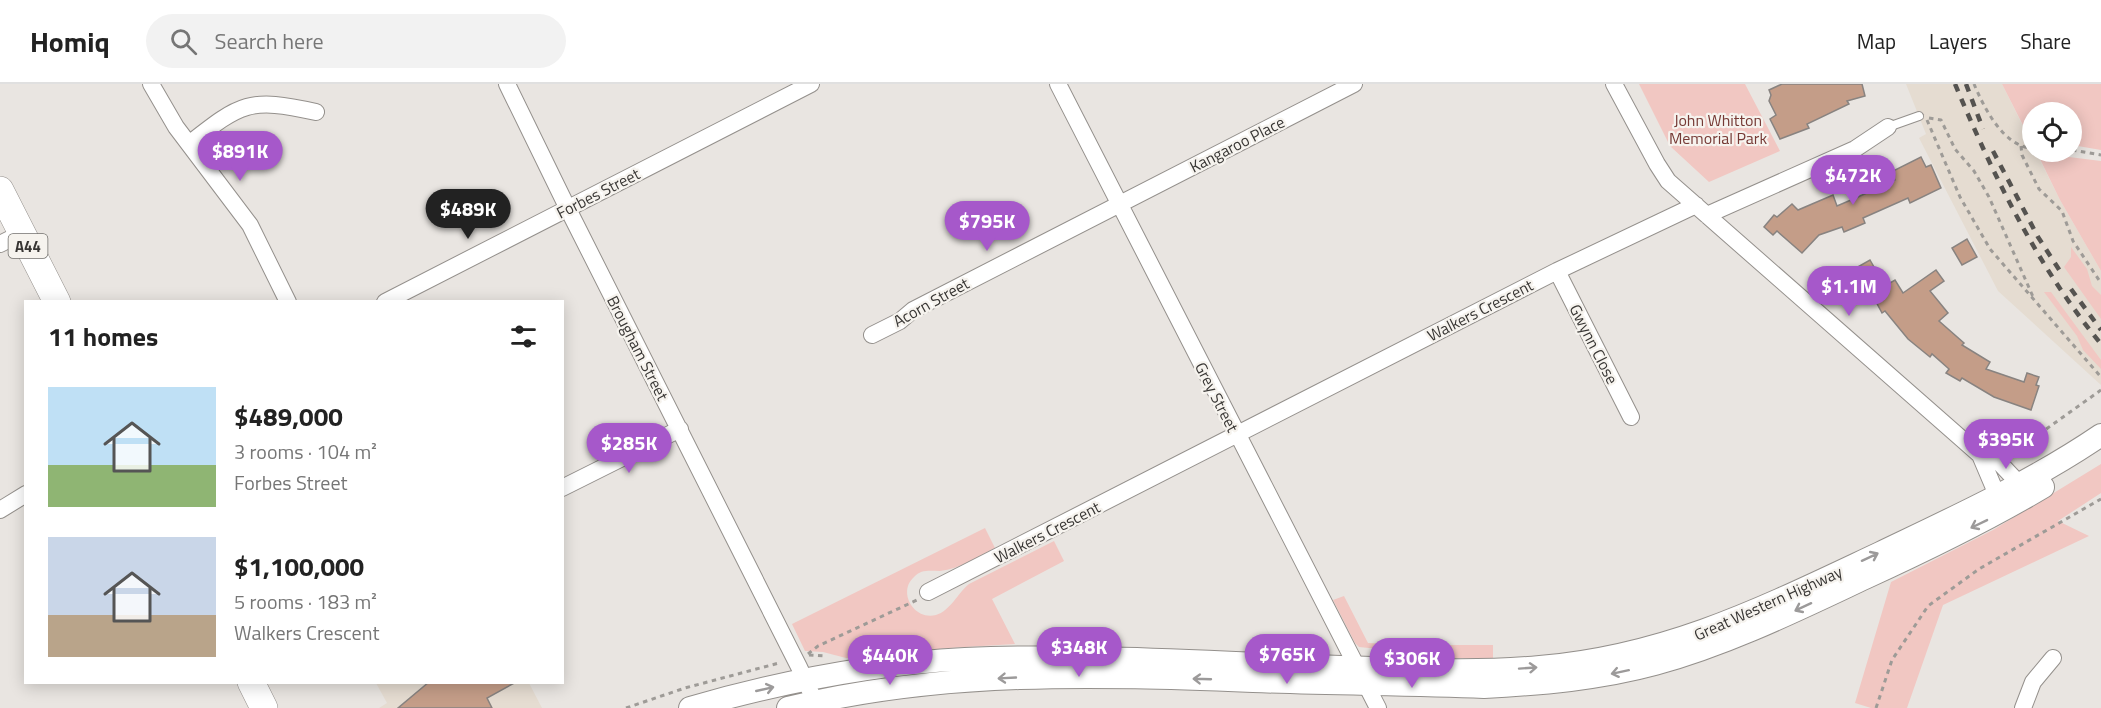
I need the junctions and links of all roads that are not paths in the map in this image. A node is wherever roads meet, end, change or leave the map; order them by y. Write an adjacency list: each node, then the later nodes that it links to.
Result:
1 (151, 84): 10 (street)
2 (507, 84): 13 (street, Brougham Street)
3 (811, 84): 13 (street, Forbes Street)
4 (1058, 84): 12 (street, Grey Street)
5 (1354, 84): 12 (street, Kangaroo Place)
6 (1614, 84): 14 (street)
7 (316, 112): 10 (street)
8 (1922, 117): 9 (lane)
9 (1888, 127): 14 (street, Walkers Crescent)
10 (189, 144): 18 (street)
11 (0, 190): 15 (highway, A44)
12 (1119, 204): 20 (street, Acorn Street); 23 (street, Grey Street)
13 (568, 209): 19 (street, Forbes Street); 22 (street, Brougham Street)
14 (1701, 210): 16 (street, Walkers Crescent); 26 (street)
15 (11, 238): 17 (highway, A44)
16 (1557, 271): 21 (street, Gwynn Close); 23 (street, Walkers Crescent)
17 (56, 300)
18 (287, 300)
19 (389, 300)
20 (872, 335)
21 (1631, 417)
22 (680, 429): 27 (street); 35 (street, Brougham Street)
23 (1237, 435): 32 (street, Walkers Crescent); 34 (street, Grey Street)
24 (2101, 435): 28 (main road, Great Western Highway)
25 (2101, 441): 28 (main road, Great Western Highway)
26 (1980, 455): 28 (street); 30 (street)
27 (564, 488)
28 (2025, 489): 30 (main road, Great Western Highway); 34 (main road, Great Western Highway, one-way to 34)
29 (24, 495): 31 (street)
30 (1997, 495): 34 (main road, Great Western Highway, one-way to 30)
31 (0, 510)
32 (928, 592)
33 (2053, 658): 40 (street)
34 (1360, 676): 35 (main road, Great Western Highway); 36 (main road, Great Western Highway, one-way to 36); 39 (street, Grey Street)
35 (805, 679): 36 (street, Brougham Street); 37 (main road, Great Western Highway, one-way to 35)
36 (816, 705): 38 (main road, Great Western Highway)
37 (690, 708)
38 (788, 708)
39 (1378, 708)
40 (2023, 708)

